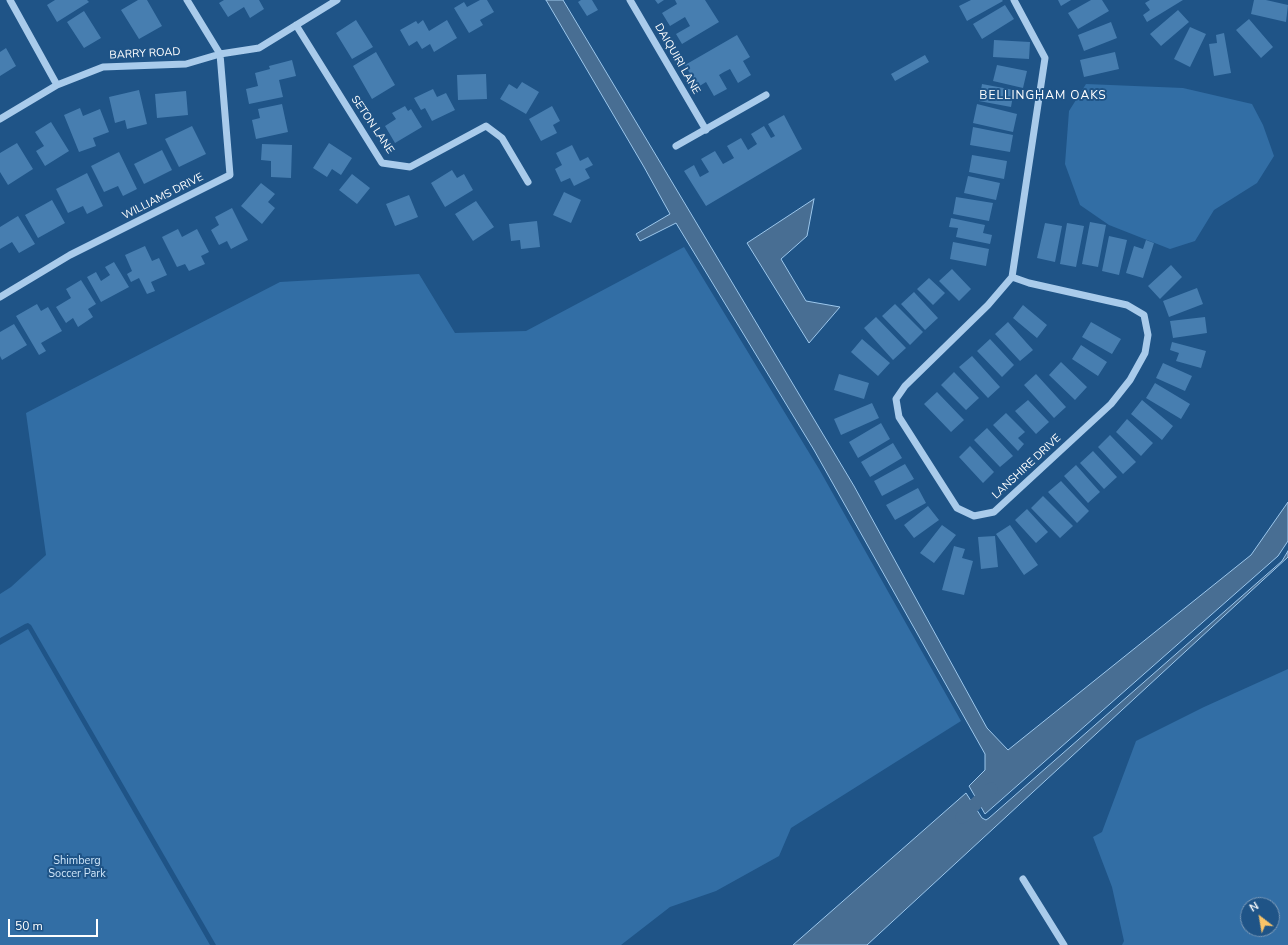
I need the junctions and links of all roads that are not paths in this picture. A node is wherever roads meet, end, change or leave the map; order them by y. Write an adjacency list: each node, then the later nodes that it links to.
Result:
1 (10, 0): 8 (street)
2 (187, 0): 7 (street)
3 (337, 0): 6 (street, BARRY ROAD)
4 (630, 0): 11 (street, DAIQUIRI LANE)
5 (1014, 0): 14 (street)
6 (296, 25): 7 (street, BARRY ROAD); 13 (street, SETON LANE)
7 (220, 54): 8 (street, BARRY ROAD); 15 (street, WILLIAMS DRIVE)
8 (57, 85): 10 (street, BARRY ROAD)
9 (766, 95): 11 (street)
10 (0, 119)
11 (706, 130): 12 (street)
12 (676, 146)
13 (528, 182)
14 (1012, 277): 14 (street, LANSHIRE DRIVE)
15 (0, 297)
16 (1023, 879): 17 (street)
17 (1064, 945)

